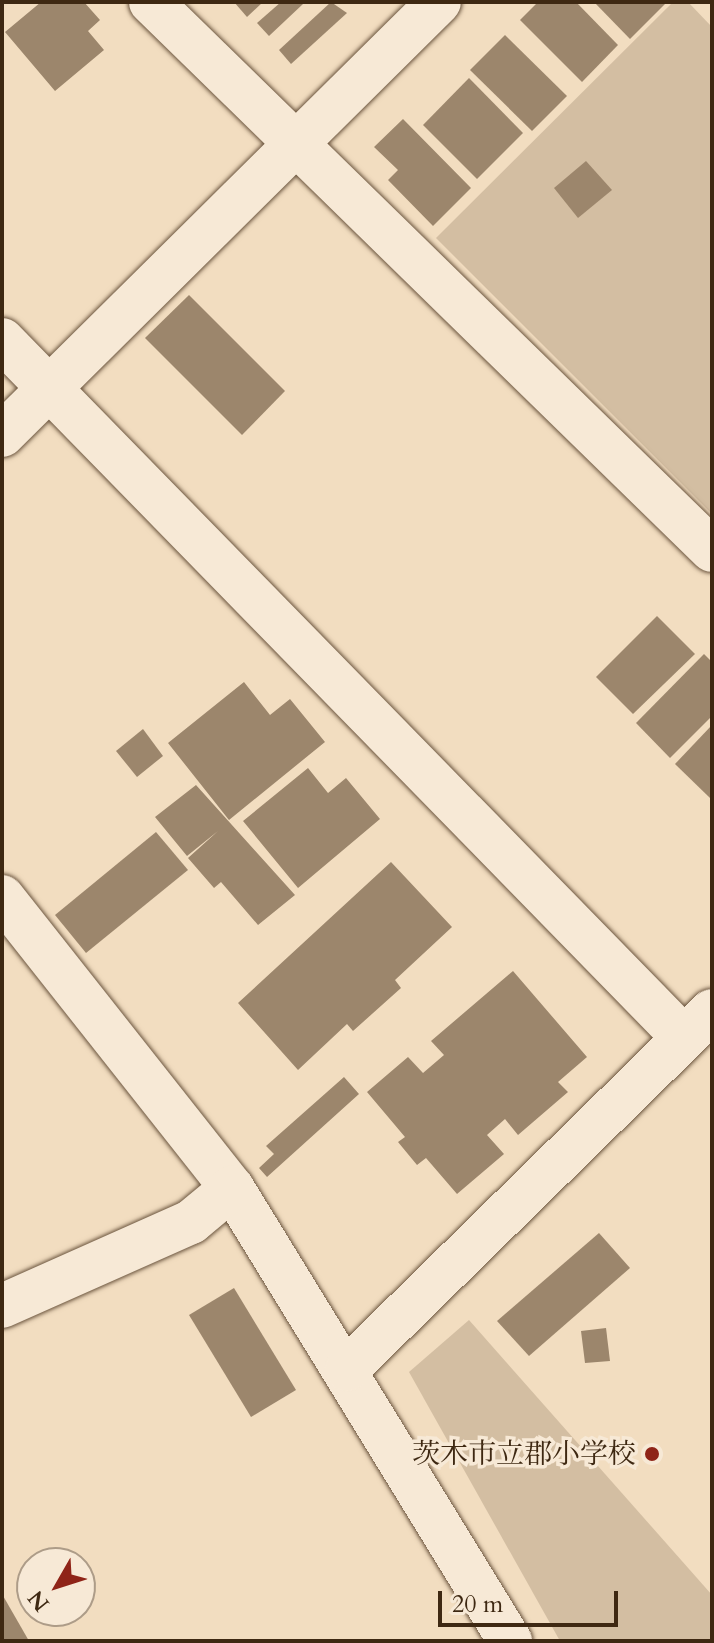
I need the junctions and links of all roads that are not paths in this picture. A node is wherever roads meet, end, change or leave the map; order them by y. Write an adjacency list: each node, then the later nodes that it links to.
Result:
1 (151, 2): 3 (street)
2 (439, 2): 3 (street)
3 (293, 145): 5 (street); 7 (street)
4 (2, 340): 5 (street)
5 (50, 389): 6 (street); 9 (street)
6 (2, 435)
7 (712, 550)
8 (2, 897): 10 (street)
9 (698, 1025): 12 (street)
10 (232, 1188): 11 (street); 12 (street)
11 (2, 1306)
12 (347, 1369): 13 (street)
13 (510, 1641)

